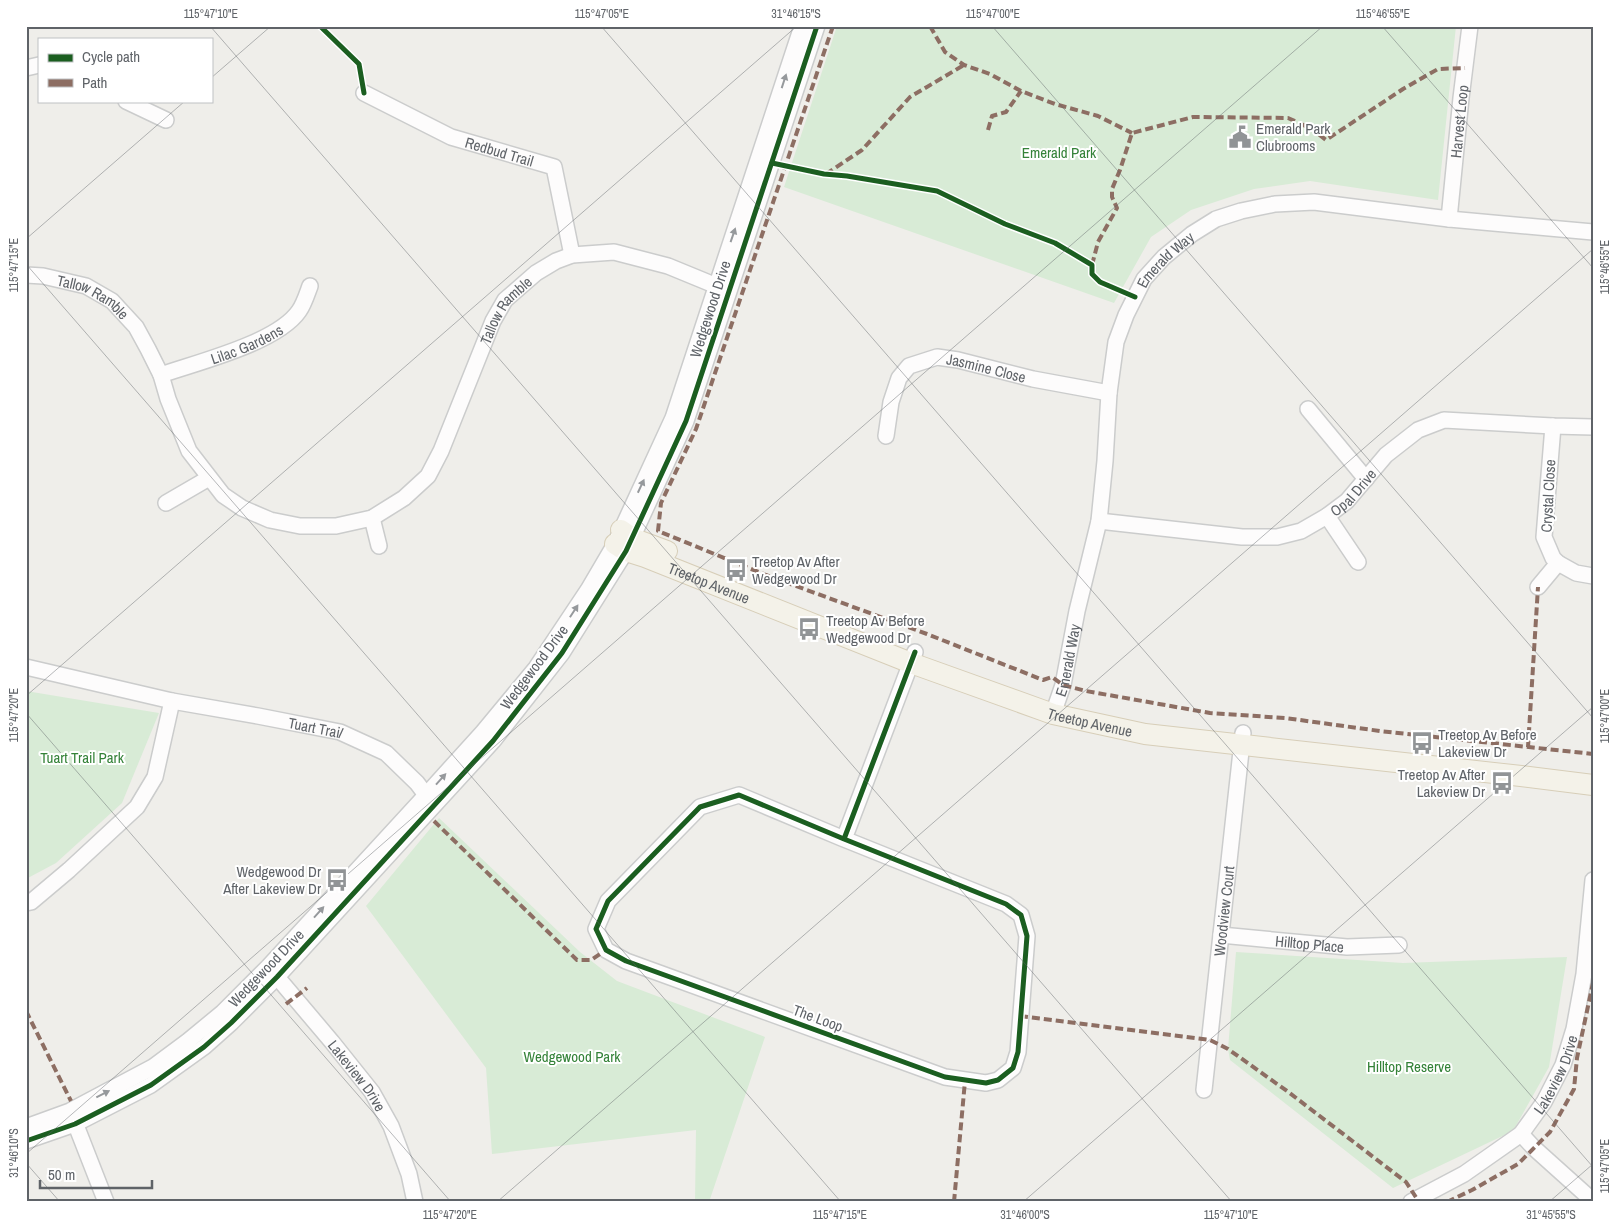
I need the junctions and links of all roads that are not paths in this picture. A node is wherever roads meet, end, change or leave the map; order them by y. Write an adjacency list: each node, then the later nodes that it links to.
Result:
1 (802, 26): 12 (street, Wedgewood Drive, one-way to 1)
2 (817, 26): 12 (street, Wedgewood Drive)
3 (1470, 26): 7 (street, Harvest Loop)
4 (364, 93): 9 (street, Redbud Trail)
5 (128, 102): 6 (street)
6 (166, 120)
7 (1449, 219): 8 (street, Emerald Way); 14 (street, Emerald Way)
8 (1593, 232)
9 (572, 255): 12 (street, Tallow Ramble); 23 (street, Tallow Ramble)
10 (26, 275): 13 (street, Tallow Ramble)
11 (310, 286): 13 (street, Lilac Gardens)
12 (723, 288): 25 (street, Wedgewood Drive)
13 (161, 375): 19 (street, Tallow Ramble)
14 (1109, 393): 18 (street, Jasmine Close); 24 (street, Emerald Way)
15 (1308, 409): 20 (street)
16 (1552, 426): 17 (street, Opal Drive); 20 (street, Opal Drive); 28 (street, Crystal Close)
17 (1593, 427)
18 (886, 436)
19 (209, 478): 21 (street); 23 (street, Tallow Ramble)
20 (1366, 479): 22 (street, Opal Drive)
21 (166, 503)
22 (1327, 516): 24 (street, Opal Drive); 27 (street)
23 (372, 518): 26 (street)
24 (1099, 521): 34 (street, Emerald Way)
25 (623, 541): 31 (main road, Treetop Avenue); 38 (street, Wedgewood Drive)
26 (379, 546)
27 (1358, 562)
28 (1558, 563): 29 (street); 30 (street)
29 (1593, 576)
30 (1538, 588)
31 (913, 658): 34 (main road, Treetop Avenue); 39 (street)
32 (26, 668): 33 (street, Tuart Trail)
33 (172, 701): 38 (street, Tuart Trail); 41 (street)
34 (1055, 709): 35 (main road, Treetop Avenue)
35 (1242, 739): 36 (main road, Treetop Avenue); 37 (main road, Treetop Avenue); 42 (street, Woodview Court)
36 (1593, 772)
37 (1593, 785)
38 (430, 800): 44 (street, Wedgewood Drive)
39 (844, 839): 39 (street, The Loop)
40 (1593, 880): 45 (street, Lakeview Drive)
41 (26, 904)
42 (1221, 935): 43 (street, Hilltop Place); 46 (street, Woodview Court)
43 (1399, 944)
44 (273, 972): 47 (street, Wedgewood Drive); 53 (street, Lakeview Drive)
45 (1588, 974): 49 (street, Lakeview Drive)
46 (1204, 1090)
47 (73, 1117): 48 (street, Wedgewood Drive); 50 (street, Wedgewood Drive); 52 (street)
48 (26, 1127)
49 (1521, 1134): 51 (street); 54 (street, Lakeview Drive)
50 (26, 1141)
51 (1593, 1201)
52 (106, 1202)
53 (415, 1202)
54 (1411, 1202)

